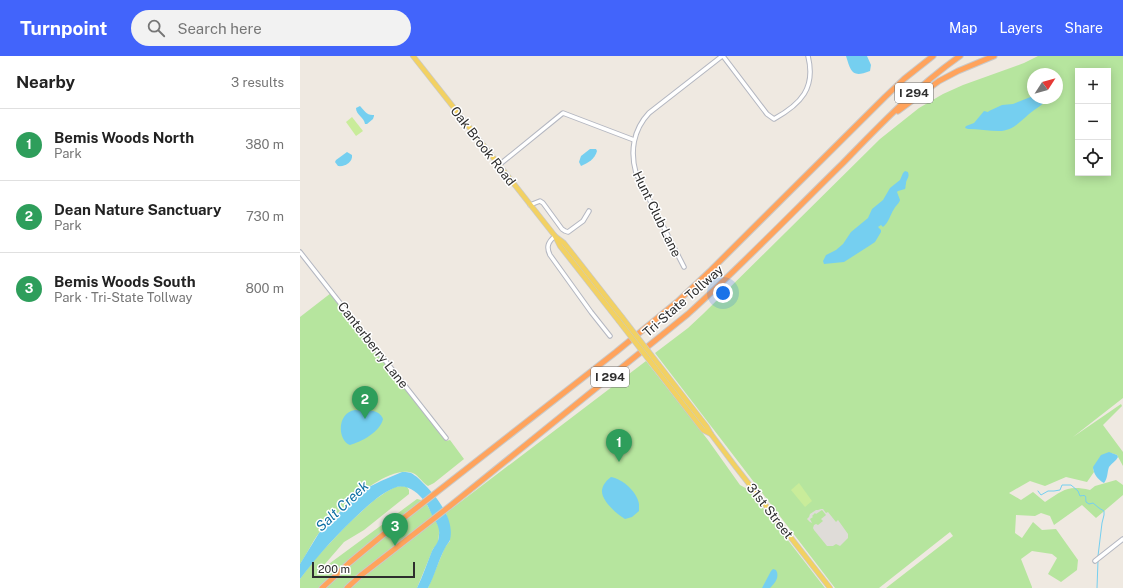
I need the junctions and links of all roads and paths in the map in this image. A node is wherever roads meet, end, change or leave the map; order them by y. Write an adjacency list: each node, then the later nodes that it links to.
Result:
1 (412, 56): 9 (main road, Oak Brook Road)
2 (722, 56): 3 (street); 8 (street, Hunt Club Lane)
3 (808, 56)
4 (933, 56): 20 (highway, Tri-State Tollway / I 294)
5 (960, 56): 7 (highway, Tri-State Tollway / I 294)
6 (994, 56): 7 (highway)
7 (871, 134): 21 (highway, Tri-State Tollway / I 294)
8 (634, 140): 9 (street); 14 (street, Hunt Club Lane)
9 (499, 165): 10 (main road, Oak Brook Road)
10 (530, 205): 11 (street); 12 (main road, Oak Brook Road)
11 (589, 211)
12 (555, 236): 15 (main road, Oak Brook Road); 16 (street)
13 (300, 252): 17 (street, Canterberry Lane)
14 (684, 267)
15 (620, 319): 22 (main road, 31st Street, bridge)
16 (610, 336)
17 (446, 438)
18 (1123, 539): 19 (street)
19 (1095, 561)
20 (322, 588)
21 (347, 588)
22 (830, 588)

